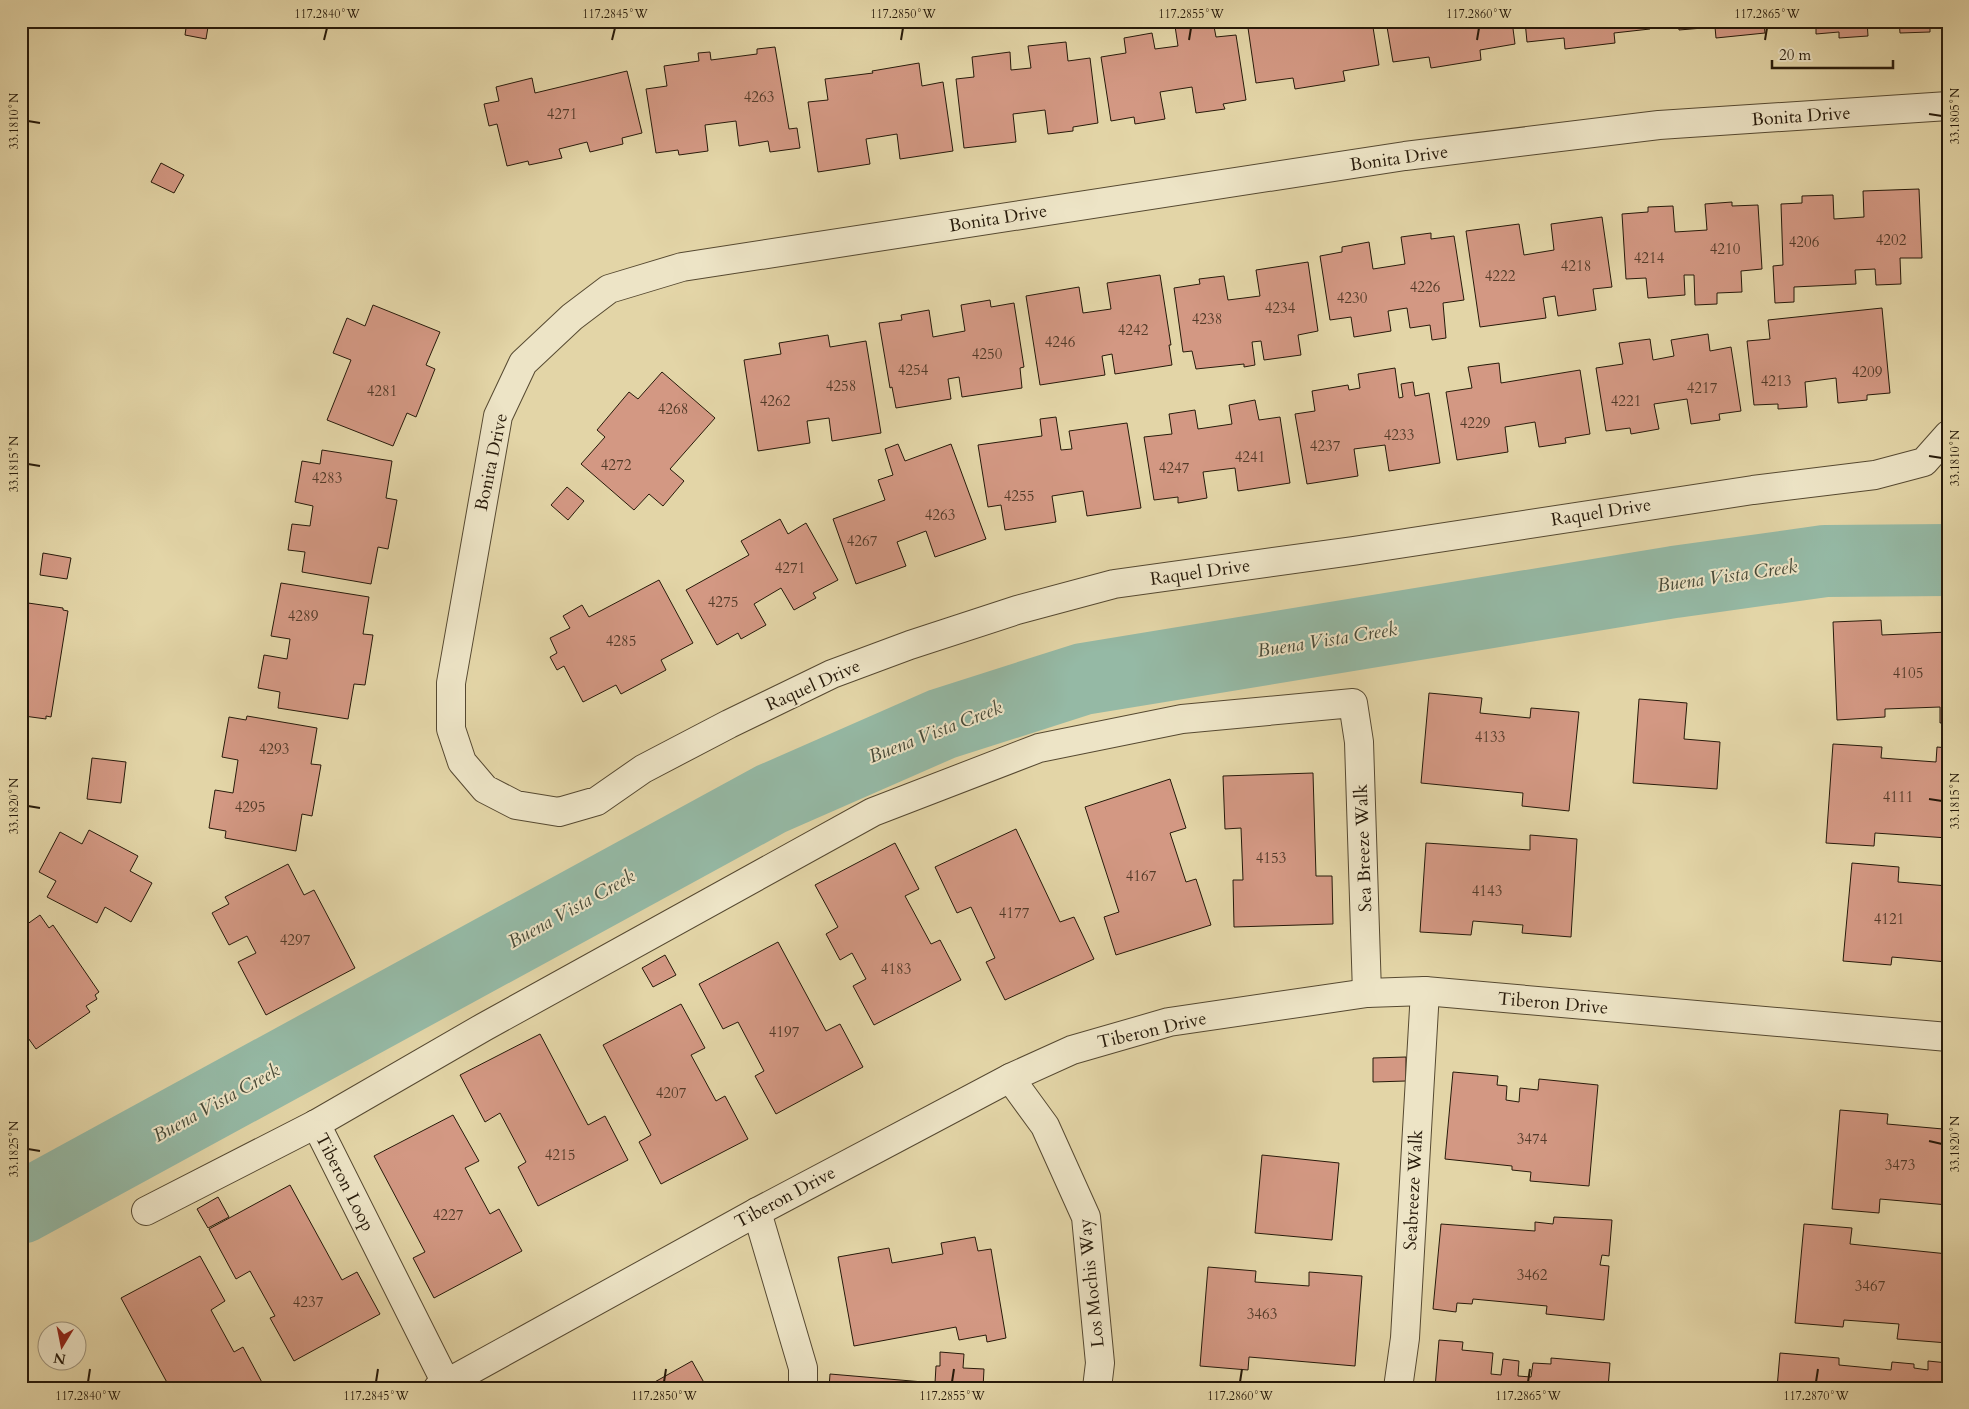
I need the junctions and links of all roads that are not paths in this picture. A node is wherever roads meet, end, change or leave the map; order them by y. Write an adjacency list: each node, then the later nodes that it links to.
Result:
1 (1948, 106): 3 (street, Bonita Drive)
2 (1948, 435): 3 (street, Raquel Drive)
3 (485, 790)
4 (1425, 992): 5 (street, Tiberon Drive); 6 (street, Tiberon Drive); 14 (street, Seabreeze Walk)
5 (1367, 993): 7 (street, Tiberon Drive); 8 (street, Sea Breeze Walk)
6 (1948, 1038)
7 (1010, 1078): 10 (street, Tiberon Drive); 13 (street, Los Mochis Way)
8 (316, 1124): 9 (street, Tiberon Loop); 11 (street, Tiberon Loop)
9 (146, 1211)
10 (757, 1212): 11 (street, Tiberon Drive); 12 (street)
11 (442, 1386)
12 (803, 1388)
13 (1097, 1388)
14 (1398, 1388)

